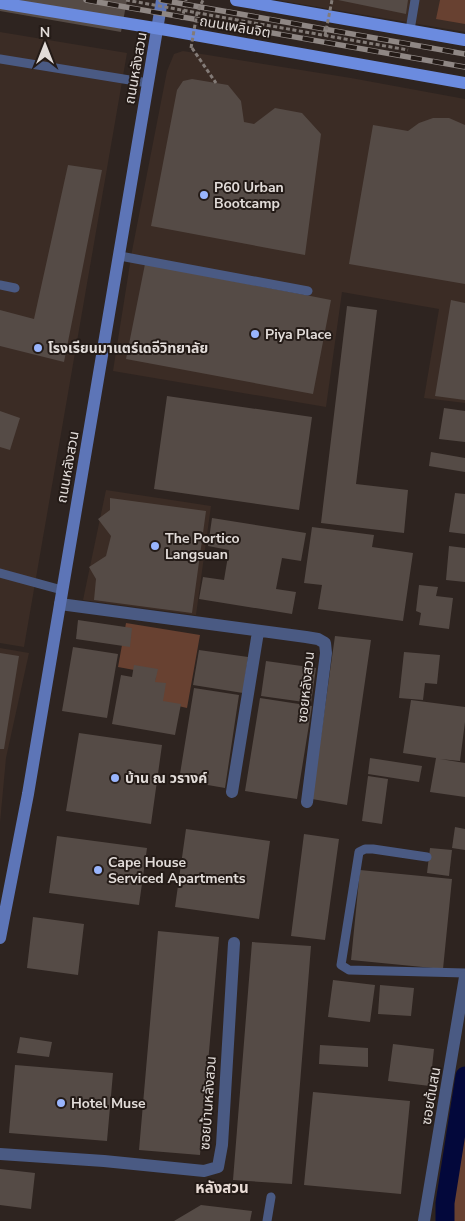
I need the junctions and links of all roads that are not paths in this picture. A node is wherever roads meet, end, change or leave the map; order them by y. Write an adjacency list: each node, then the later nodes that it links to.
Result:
1 (162, 0): 5 (street, ถนนหลังสวน)
2 (236, 0): 6 (main road, ถนนเพลินจิต)
3 (415, 0): 6 (lane)
4 (0, 3): 5 (main road, ถนนเพลินจิต)
5 (158, 29): 9 (street, ถนนหลังสวน); 10 (main road, ถนนเพลินจิต)
6 (410, 30): 7 (main road, ถนนเพลินจิต)
7 (465, 40)
8 (0, 59): 9 (lane)
9 (148, 83): 11 (street, ถนนหลังสวน)
10 (465, 84)
11 (120, 256): 14 (lane); 16 (street, ถนนหลังสวน)
12 (0, 285): 13 (lane)
13 (15, 288)
14 (308, 291)
15 (0, 573): 16 (lane)
16 (62, 590): 17 (street, ถนนหลังสวน)
17 (60, 604): 18 (street, ซอยหลังสวน); 22 (street, ถนนหลังสวน)
18 (258, 632): 19 (street); 20 (street, ซอยหลังสวน)
19 (232, 792)
20 (307, 802)
21 (427, 857): 24 (lane)
22 (0, 938)
23 (234, 943): 25 (street, ซอยบ้านหลังสวน)
24 (465, 975): 28 (street, ซอยต้นสน)
25 (0, 1154)
26 (271, 1197): 27 (lane)
27 (267, 1221)
28 (424, 1221)

